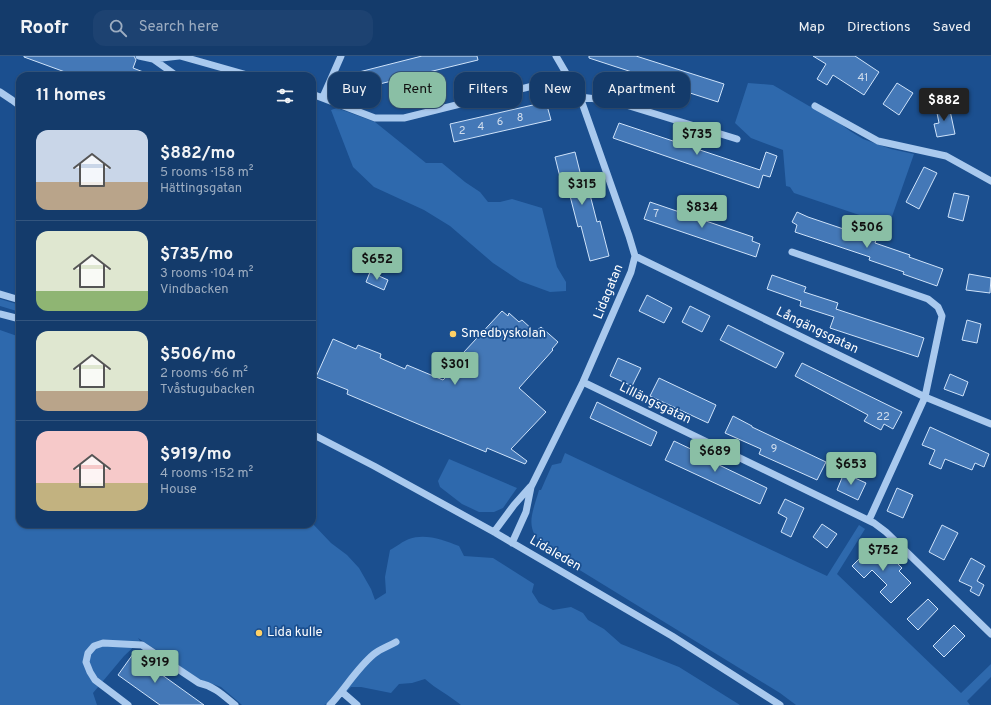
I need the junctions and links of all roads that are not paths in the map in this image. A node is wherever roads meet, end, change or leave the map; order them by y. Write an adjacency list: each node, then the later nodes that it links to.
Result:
1 (140, 56): 5 (street)
2 (180, 56): 5 (street); 7 (street)
3 (341, 56): 12 (street)
4 (556, 56): 8 (street, Lidagatan)
5 (153, 59): 6 (street)
6 (171, 72)
7 (238, 72)
8 (566, 72)
9 (530, 87): 12 (street)
10 (0, 92): 14 (street)
11 (316, 95): 12 (street)
12 (323, 97)
13 (585, 97): 17 (street)
14 (16, 103)
15 (814, 106): 18 (street)
16 (584, 108): 20 (street, Lidagatan)
17 (737, 139)
18 (991, 181)
19 (792, 252): 26 (street)
20 (635, 256): 25 (street, Lidagatan); 26 (street, Långängsgatan)
21 (0, 294): 22 (street)
22 (16, 299)
23 (0, 314): 24 (street)
24 (16, 318)
25 (582, 382): 29 (street, Lidagatan); 30 (street, Lillängsgatan)
26 (925, 397): 27 (street, Långängsgatan); 30 (street)
27 (991, 424)
28 (316, 436): 31 (street, Lidaleden)
29 (531, 487): 31 (street, Lidagatan); 32 (street, Lidagatan)
30 (869, 520): 33 (street, Lillängsgatan)
31 (494, 532): 32 (street, Lidaleden)
32 (512, 542): 40 (street, Lidaleden)
33 (991, 634)
34 (396, 642): 35 (street)
35 (342, 692): 38 (street); 39 (street)
36 (128, 705): 37 (street)
37 (235, 705)
38 (330, 705)
39 (357, 705)
40 (780, 705)

